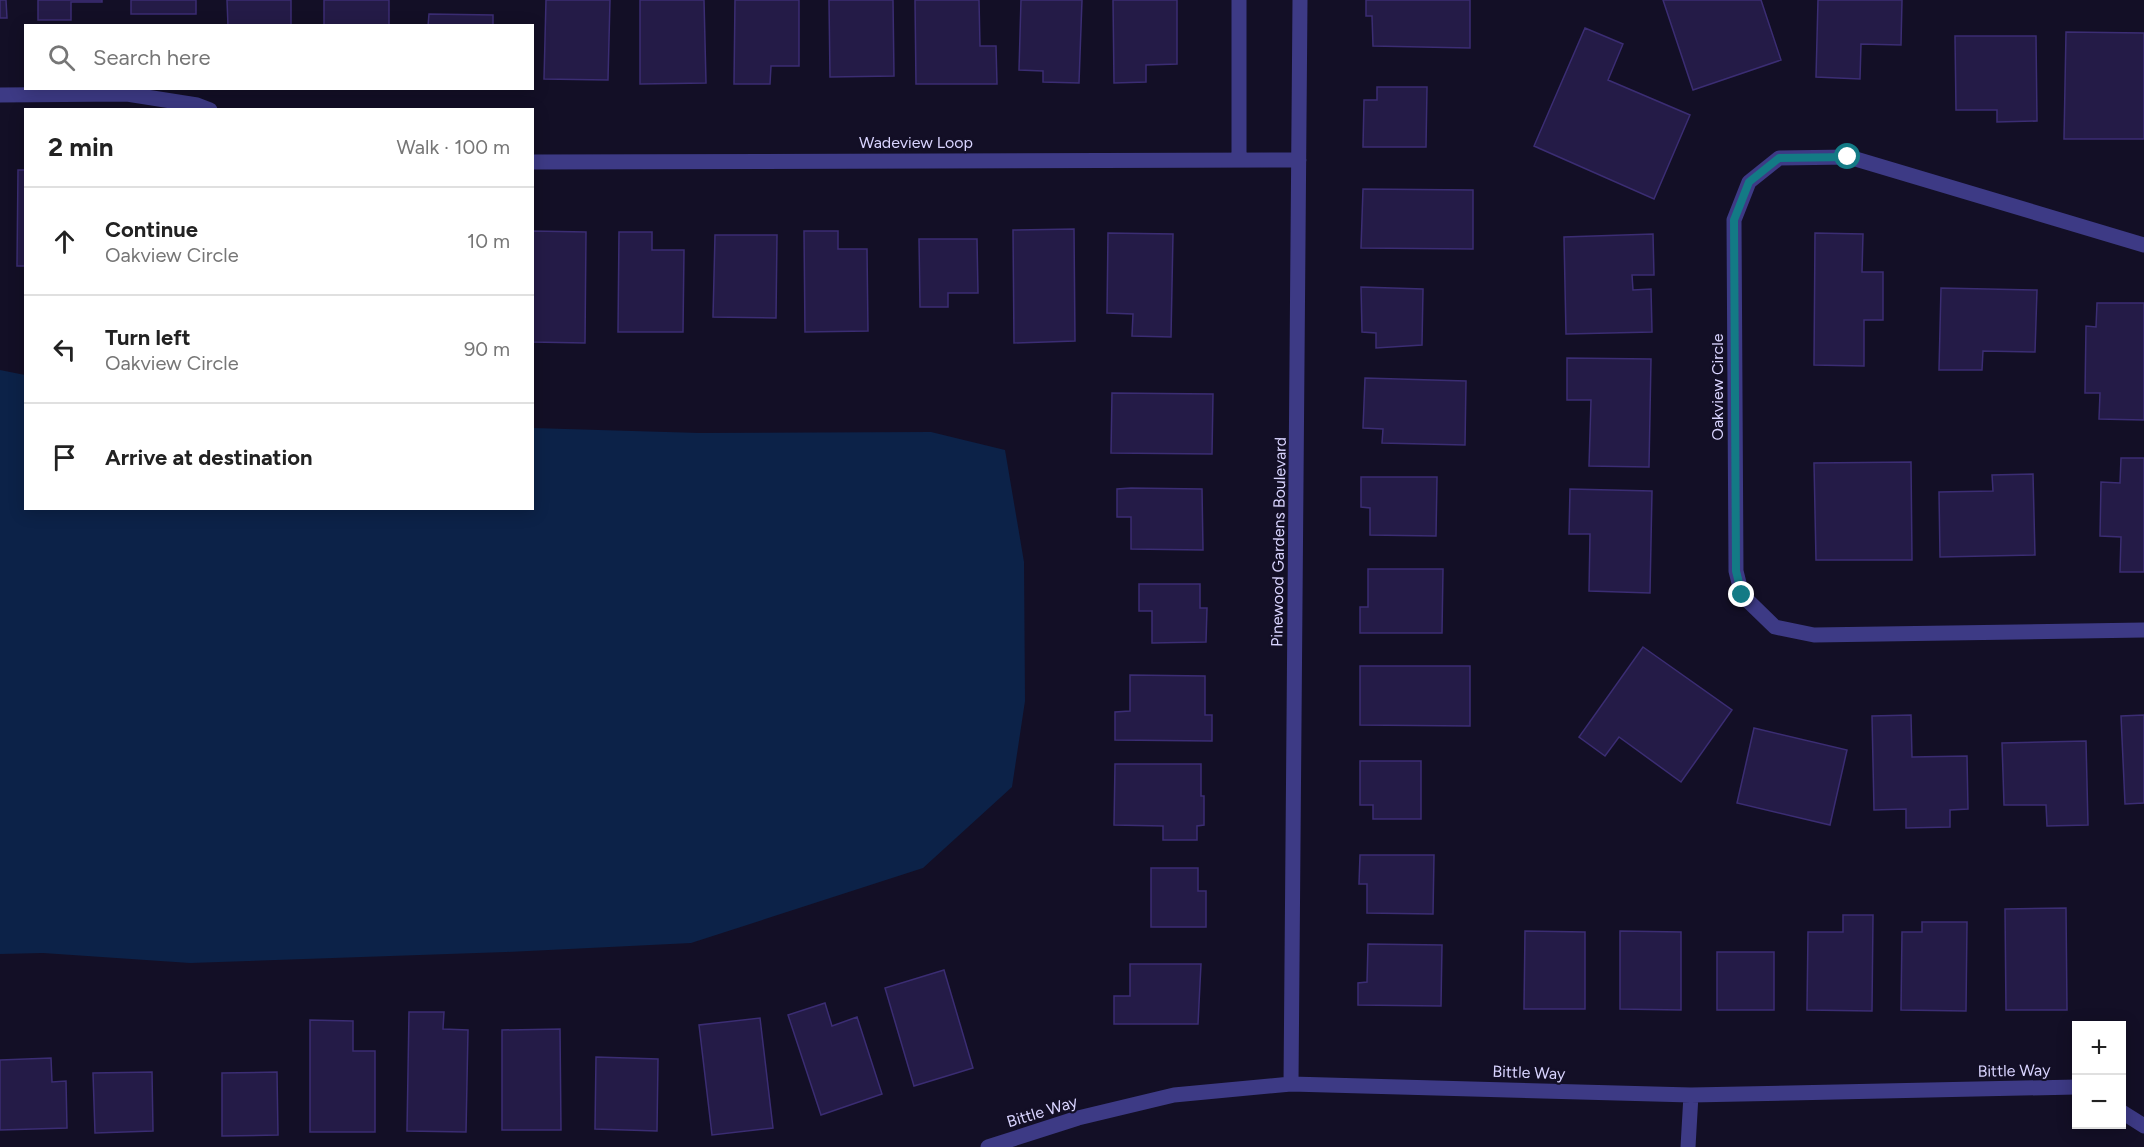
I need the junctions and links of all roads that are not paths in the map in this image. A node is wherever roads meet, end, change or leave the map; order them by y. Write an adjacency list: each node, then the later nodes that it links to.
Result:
1 (1239, 0): 5 (street)
2 (1300, 0): 6 (street, Pinewood Gardens Boulevard)
3 (0, 95): 4 (street)
4 (205, 108)
5 (1239, 160): 6 (street, Wadeview Loop); 7 (street, Wadeview Loop)
6 (1299, 160): 10 (street, Pinewood Gardens Boulevard)
7 (534, 162)
8 (2144, 245): 9 (street, Oakview Circle)
9 (2144, 630)
10 (1291, 1084): 12 (street, Bittle Way); 15 (street, Bittle Way)
11 (2072, 1087): 12 (street, Bittle Way)
12 (1691, 1095): 16 (street)
13 (2126, 1115): 14 (street)
14 (2144, 1125)
15 (988, 1147)
16 (1688, 1147)

